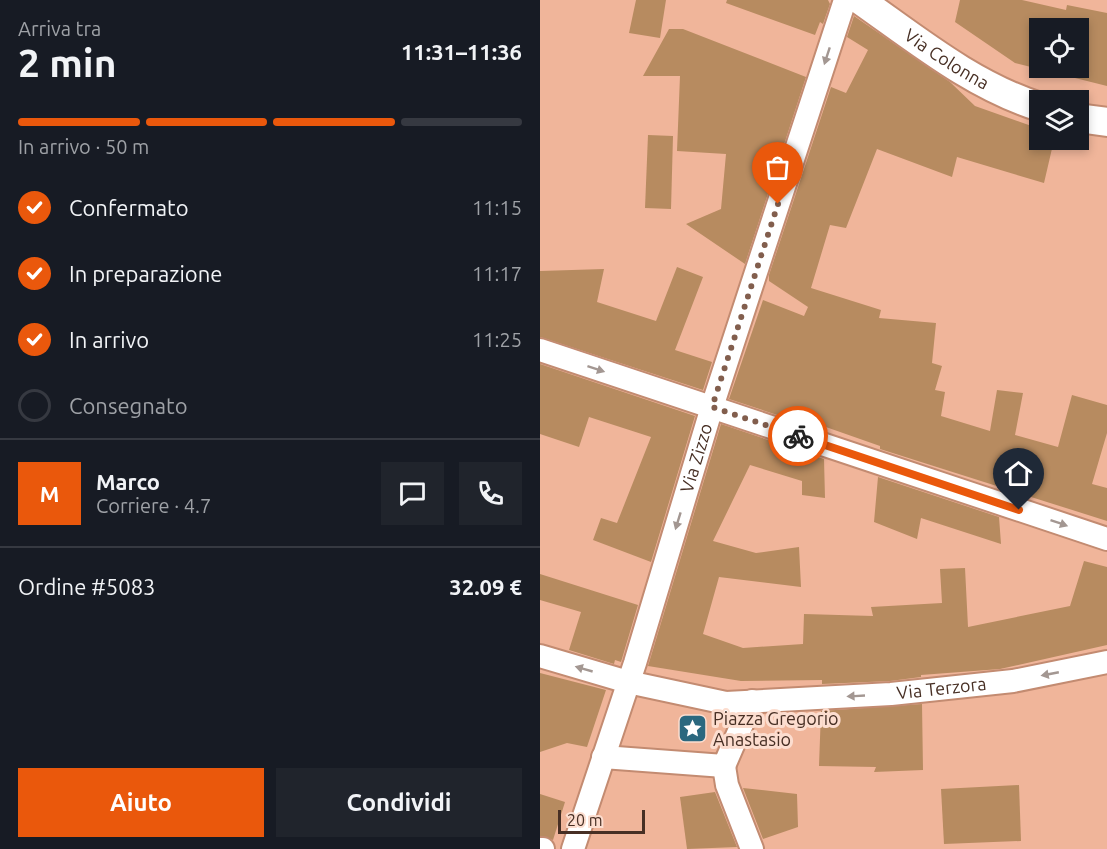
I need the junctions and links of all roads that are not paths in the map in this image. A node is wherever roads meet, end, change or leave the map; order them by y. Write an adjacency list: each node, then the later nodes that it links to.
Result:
1 (845, 0): 7 (street, Via Zizzo, one-way to 7)
2 (860, 0): 3 (street, Via Colonna)
3 (1029, 103)
4 (1089, 120): 5 (street)
5 (1107, 122)
6 (540, 350): 7 (street, one-way to 7)
7 (712, 407): 8 (street, one-way to 8); 11 (street, Via Zizzo, one-way to 11)
8 (1107, 539)
9 (540, 657): 11 (street, Via Terzora, one-way to 9)
10 (1107, 662): 12 (street, Via Terzora, one-way to 12)
11 (628, 682): 12 (street, Via Terzora); 13 (street, Via Zizzo)
12 (763, 701): 14 (street)
13 (603, 756): 14 (street); 15 (street, Via Zizzo)
14 (725, 776): 16 (street)
15 (573, 849)
16 (752, 849)

